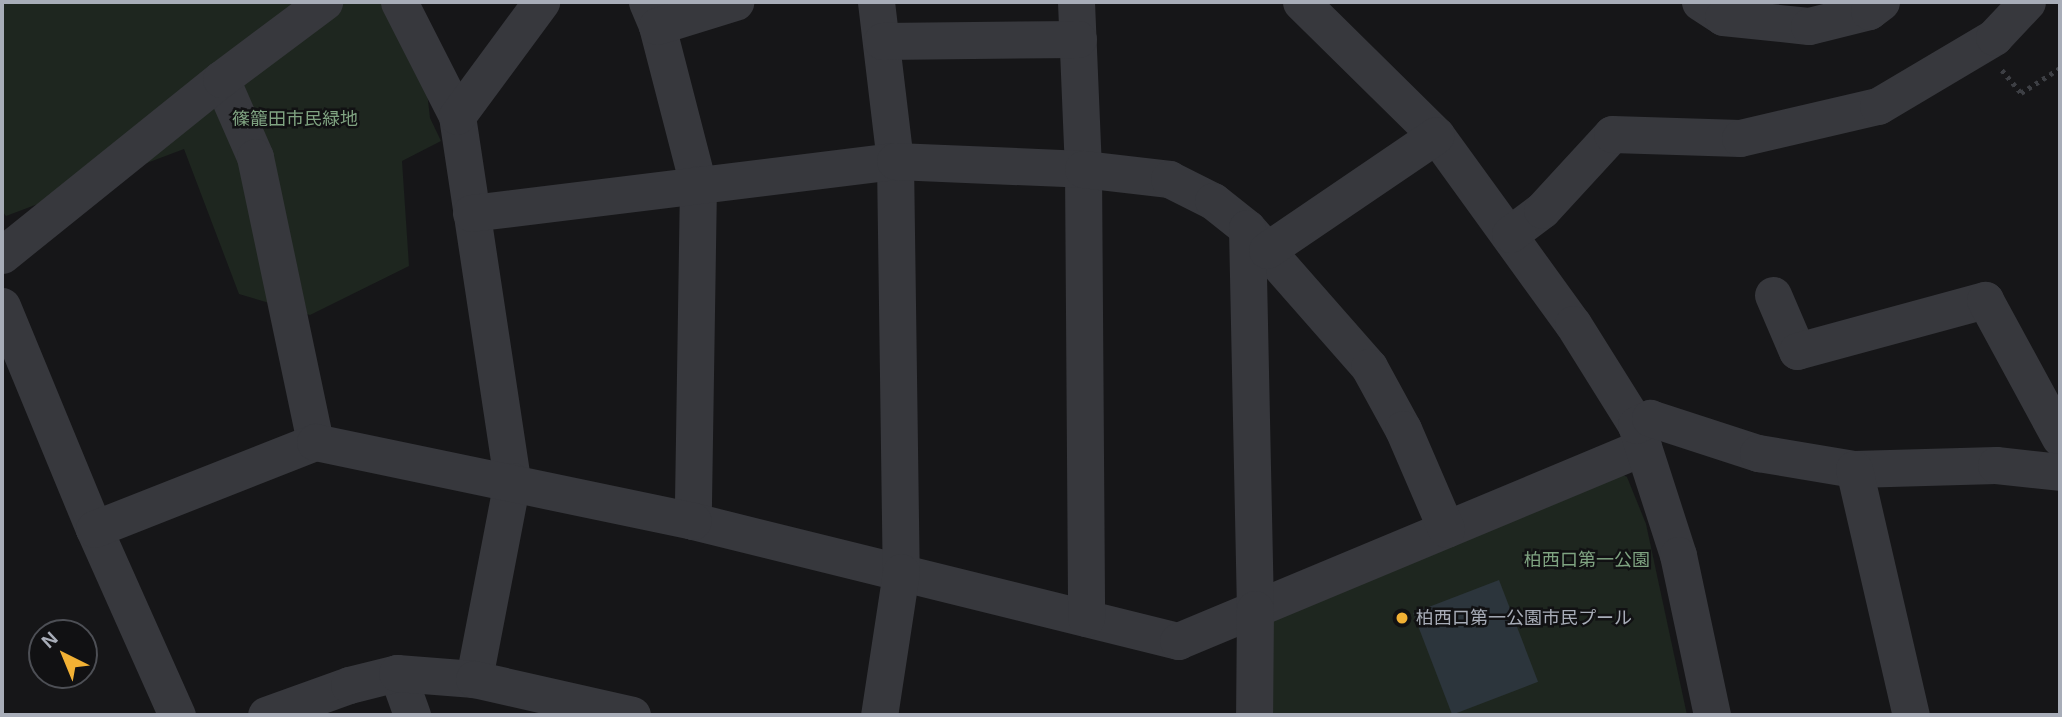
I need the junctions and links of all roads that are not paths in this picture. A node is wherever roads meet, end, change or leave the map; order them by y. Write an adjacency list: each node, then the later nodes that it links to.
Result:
1 (324, 2): 15 (street)
2 (399, 2): 16 (street)
3 (541, 2): 16 (street)
4 (735, 2): 12 (street)
5 (876, 2): 14 (street)
6 (1076, 2): 13 (street)
7 (1301, 2): 17 (street)
8 (1700, 2): 11 (street)
9 (1881, 2): 11 (street)
10 (2027, 2): 22 (street)
11 (1781, 12)
12 (652, 14): 20 (street)
13 (1078, 39): 14 (street); 19 (street)
14 (882, 41): 18 (street)
15 (221, 79): 24 (street); 29 (street)
16 (457, 116): 21 (street)
17 (1436, 135): 22 (street); 23 (street)
18 (895, 161): 19 (street); 20 (street); 36 (street)
19 (1083, 169): 23 (street); 38 (street)
20 (698, 184): 21 (street); 33 (street)
21 (471, 213): 32 (street)
22 (1510, 234): 27 (street)
23 (1257, 239): 35 (street); 37 (street)
24 (6, 244)
25 (1773, 295): 28 (street)
26 (2, 306): 34 (street)
27 (1639, 436): 30 (street); 35 (street); 47 (street)
28 (2060, 438)
29 (314, 442): 32 (street); 34 (street)
30 (1854, 468): 31 (street); 48 (street)
31 (2060, 472)
32 (512, 481): 33 (street); 40 (street)
33 (692, 521): 36 (street)
34 (94, 528): 41 (street)
35 (1446, 529): 37 (street)
36 (901, 572): 38 (street); 45 (street)
37 (1255, 609): 38 (street); 46 (street)
38 (1086, 618)
39 (397, 673): 40 (street); 42 (street); 43 (street)
40 (474, 679): 44 (street)
41 (177, 715)
42 (266, 715)
43 (412, 715)
44 (632, 715)
45 (878, 715)
46 (1254, 715)
47 (1712, 715)
48 (1911, 715)

